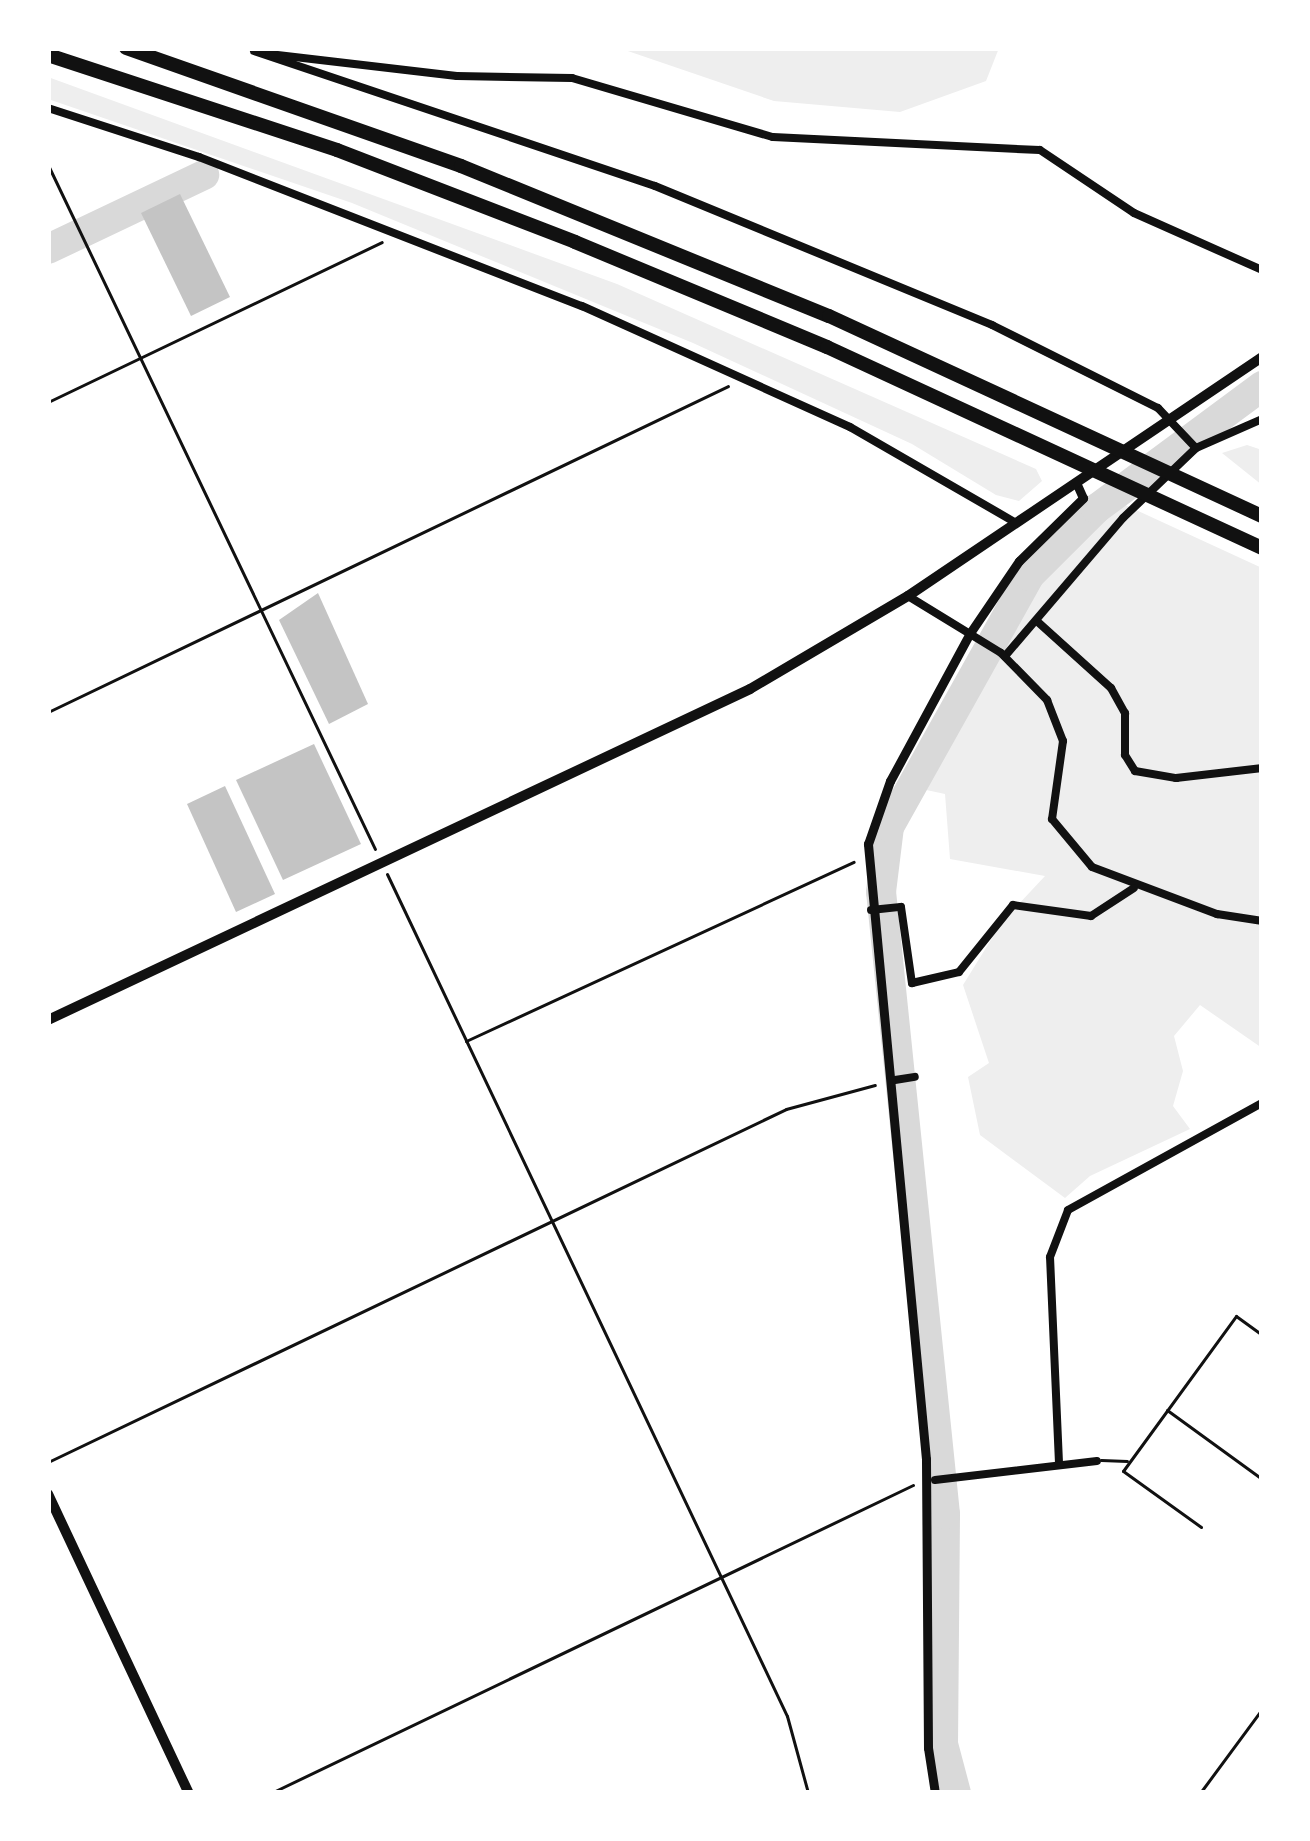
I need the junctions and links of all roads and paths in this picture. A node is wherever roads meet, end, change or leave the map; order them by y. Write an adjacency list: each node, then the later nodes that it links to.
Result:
1 (126, 48): 16 (highway)
2 (249, 50): 7 (street); 12 (street)
3 (48, 55): 18 (highway)
4 (48, 108): 6 (street)
5 (48, 165): 9 (path)
6 (393, 230): 9 (path); 10 (street)
7 (1262, 270)
8 (1262, 357): 12 (main road)
9 (140, 358): 11 (path); 20 (path)
10 (740, 375): 17 (street); 20 (path)
11 (48, 402)
12 (1170, 418): 14 (street); 15 (main road)
13 (1262, 419): 14 (street)
14 (1194, 446): 21 (street)
15 (1076, 482): 17 (main road); 22 (street)
16 (1262, 516)
17 (1016, 524): 19 (main road)
18 (1262, 548)
19 (908, 596): 22 (street); 26 (main road)
20 (262, 610): 24 (path); 26 (path)
21 (1039, 623): 23 (street); 25 (street)
22 (974, 635): 23 (street); 27 (street)
23 (1003, 655): 28 (street)
24 (48, 712)
25 (1262, 768)
26 (382, 862): 31 (main road); 32 (path)
27 (868, 862): 29 (street); 32 (path)
28 (1134, 888): 29 (street); 30 (street)
29 (873, 910): 34 (street)
30 (1262, 921)
31 (48, 1020)
32 (465, 1041): 36 (path)
33 (915, 1078): 34 (street)
34 (892, 1080): 36 (path); 44 (street)
35 (1262, 1103): 42 (street)
36 (551, 1220): 40 (path); 47 (path)
37 (1262, 1335): 38 (lane)
38 (1166, 1409): 41 (lane); 43 (lane)
39 (1097, 1461): 41 (lane); 42 (street)
40 (48, 1462)
41 (1129, 1462): 46 (lane)
42 (1059, 1463): 44 (street)
43 (1262, 1479)
44 (931, 1480): 47 (path); 52 (street)
45 (48, 1494): 49 (main road)
46 (1201, 1527)
47 (719, 1577): 50 (path); 51 (path)
48 (1262, 1708): 53 (lane)
49 (189, 1793)
50 (271, 1793)
51 (808, 1793)
52 (935, 1793)
53 (1199, 1793)

